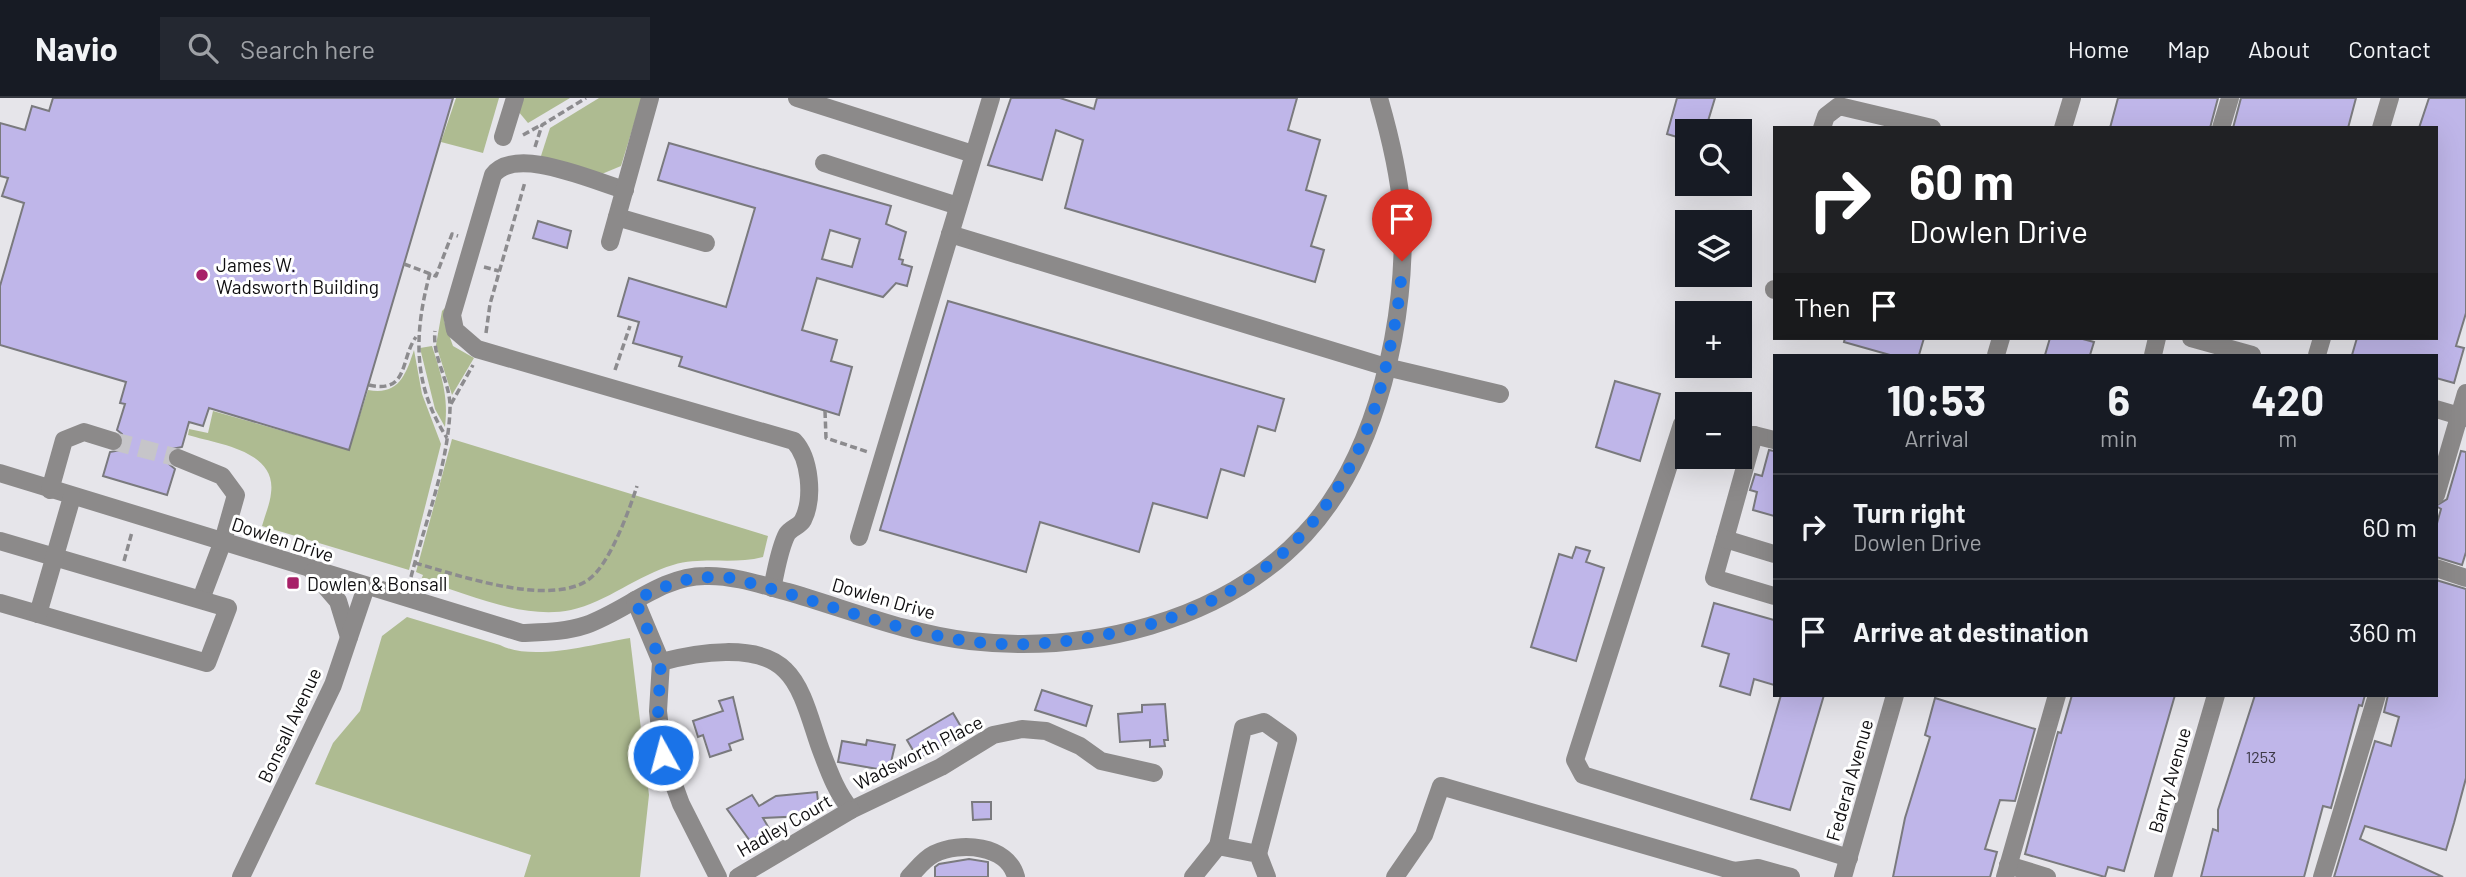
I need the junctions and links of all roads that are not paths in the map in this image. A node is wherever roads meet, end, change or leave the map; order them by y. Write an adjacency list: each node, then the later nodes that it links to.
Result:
1 (515, 98): 14 (street)
2 (650, 98): 17 (street)
3 (797, 98): 15 (street)
4 (991, 98): 15 (street)
5 (1379, 98): 25 (street, Dowlen Drive)
6 (2071, 98): 11 (street)
7 (2230, 98): 12 (street)
8 (2390, 98): 13 (street)
9 (1823, 126): 10 (street)
10 (1924, 126)
11 (2064, 126)
12 (2222, 126)
13 (2382, 126)
14 (503, 136)
15 (973, 154): 18 (street)
16 (824, 163): 18 (street)
17 (625, 190): 19 (street); 50 (street)
18 (958, 206): 20 (street)
19 (617, 217): 21 (street); 22 (street)
20 (950, 234): 25 (street); 40 (street)
21 (610, 242)
22 (706, 243)
23 (2198, 340): 24 (street)
24 (2248, 354)
25 (1386, 367): 27 (street); 50 (street, Dowlen Drive)
26 (2466, 393): 29 (street)
27 (1500, 394)
28 (2438, 411): 29 (street)
29 (2463, 417): 37 (street)
30 (1752, 438): 31 (street)
31 (1773, 440)
32 (113, 441): 38 (street)
33 (1675, 446): 66 (street)
34 (178, 458): 43 (street)
35 (1740, 469): 41 (street)
36 (0, 473): 38 (street, Dowlen Drive)
37 (2438, 489)
38 (50, 490): 39 (street, Dowlen Drive)
39 (72, 497): 43 (street, Dowlen Drive); 45 (street)
40 (859, 537)
41 (1725, 539): 44 (street); 51 (street)
42 (0, 541): 45 (street)
43 (223, 541): 47 (street, Dowlen Drive); 52 (street)
44 (1773, 554)
45 (53, 557): 52 (street); 55 (street)
46 (2438, 569): 48 (street)
47 (312, 571): 49 (street, Dowlen Drive); 56 (street)
48 (2466, 578)
49 (366, 587): 53 (street, Dowlen Drive); 56 (street, Bonsall Avenue)
50 (772, 588): 53 (street, Dowlen Drive)
51 (1773, 596)
52 (201, 599): 55 (street)
53 (635, 600): 57 (street)
54 (0, 603): 55 (street)
55 (38, 614)
56 (349, 637): 69 (street, Bonsall Avenue)
57 (661, 662): 63 (street, Wadsworth Place); 70 (street)
58 (1894, 697): 66 (street, Federal Avenue)
59 (2056, 697): 67 (street)
60 (2215, 697): 80 (street, Barry Avenue)
61 (2376, 697): 81 (street)
62 (1154, 773): 63 (street, Wadsworth Place)
63 (851, 810): 71 (street, Hadley Court)
64 (1218, 846): 65 (street); 65 (street); 74 (street)
65 (1258, 853): 75 (street)
66 (1849, 858): 78 (street, Federal Avenue)
67 (2006, 871): 79 (street)
68 (1756, 873): 76 (street); 77 (street)
69 (241, 877)
70 (718, 877)
71 (738, 877)
72 (909, 877): 73 (street)
73 (1016, 877)
74 (1193, 877)
75 (1267, 877)
76 (1395, 877)
77 (1791, 877)
78 (1843, 877)
79 (2048, 877)
80 (2162, 877)
81 (2322, 877)

